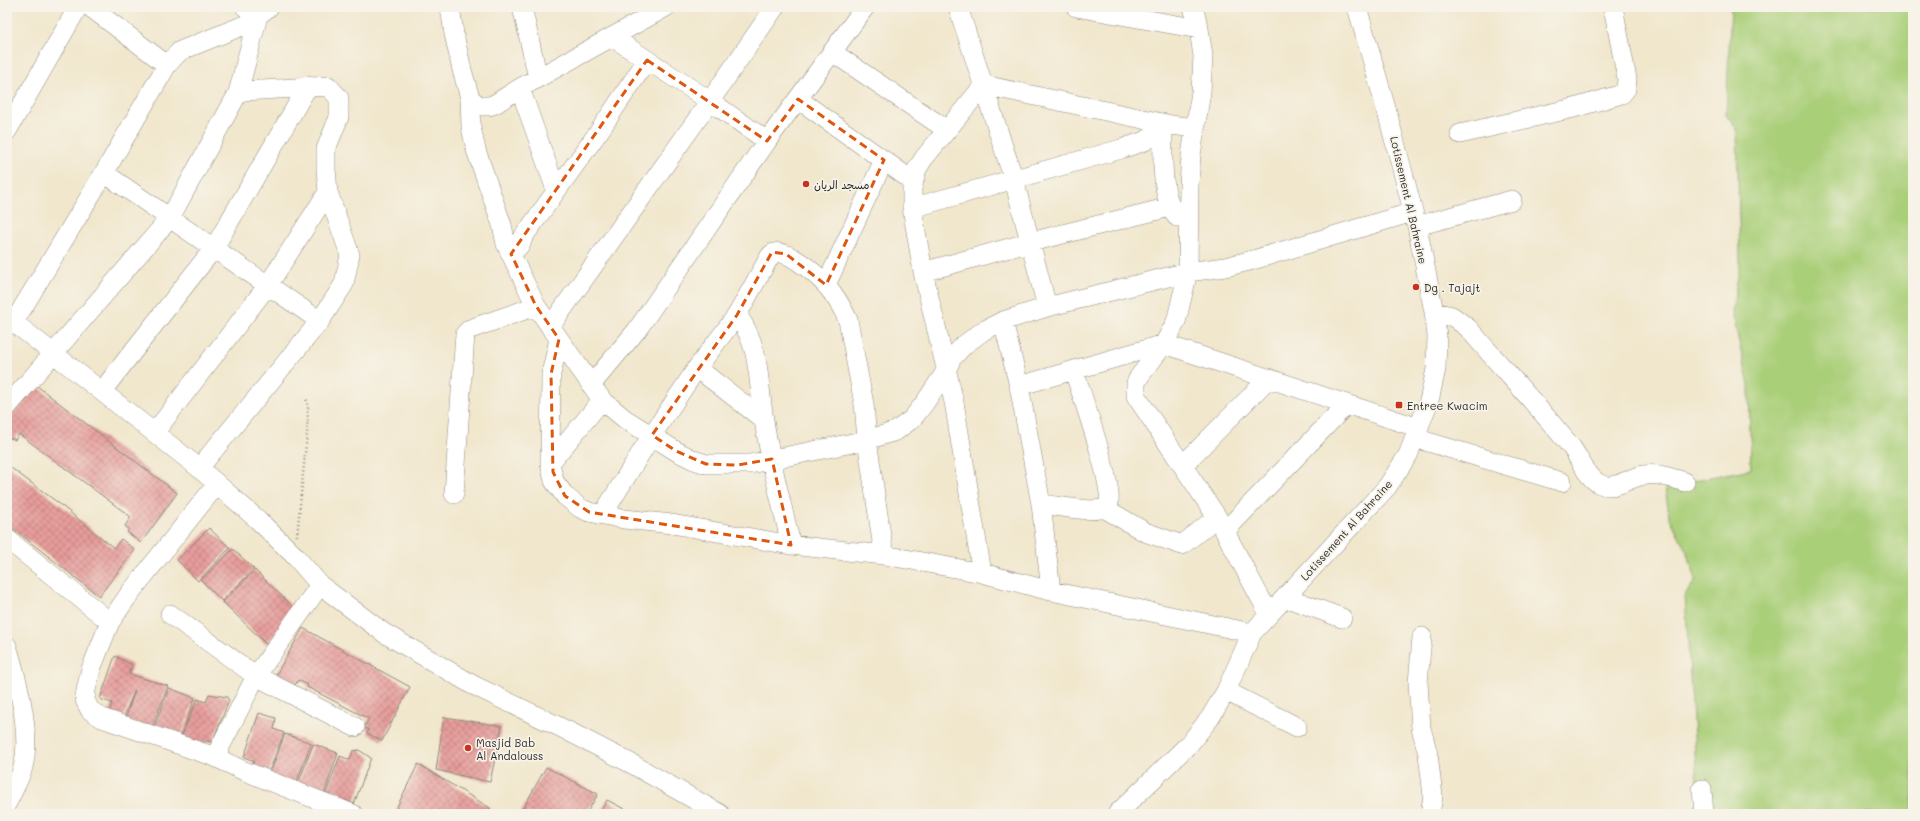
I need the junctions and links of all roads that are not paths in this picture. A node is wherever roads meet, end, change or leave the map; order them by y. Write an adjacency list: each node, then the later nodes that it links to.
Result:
1 (78, 7): 31 (street)
2 (90, 7): 19 (street)
3 (450, 7): 25 (street)
4 (522, 7): 20 (street)
5 (666, 7): 16 (street)
6 (775, 7): 27 (street)
7 (865, 7): 17 (street)
8 (958, 7): 21 (street)
9 (1076, 7): 14 (street)
10 (1193, 7): 15 (street)
11 (1357, 7): 44 (street, Lotissement Al Bahraine)
12 (1613, 7): 32 (street)
13 (257, 10): 19 (street); 24 (street)
14 (1117, 11): 15 (street)
15 (1199, 29): 29 (street)
16 (612, 37): 18 (street); 20 (street)
17 (832, 52): 26 (street); 30 (street)
18 (647, 60): 27 (street); 38 (street)
19 (166, 65): 35 (street)
20 (538, 78): 23 (street)
21 (984, 85): 28 (street); 30 (street); 36 (street)
22 (308, 86): 24 (street); 39 (street); 47 (street)
23 (520, 88): 25 (street); 38 (street)
24 (238, 93): 43 (street)
25 (470, 98): 48 (street)
26 (798, 99): 33 (street); 34 (street)
27 (710, 101): 33 (street); 60 (street)
28 (1167, 128): 29 (street); 36 (street); 41 (street)
29 (1195, 128): 45 (street)
30 (947, 130): 37 (street)
31 (7, 131)
32 (1460, 134)
33 (767, 141): 69 (street)
34 (884, 160): 37 (street); 52 (street)
35 (104, 173): 43 (street); 57 (street)
36 (1014, 180): 42 (street); 46 (street)
37 (914, 182): 42 (street)
38 (556, 190): 48 (street)
39 (328, 192): 51 (street); 58 (street)
40 (1512, 200): 44 (street)
41 (1170, 207): 45 (street); 46 (street)
42 (912, 208): 49 (street)
43 (170, 218): 47 (street); 62 (street)
44 (1415, 219): 50 (street); 55 (street, Lotissement Al Bahraine)
45 (1188, 223): 50 (street)
46 (1031, 242): 49 (street); 54 (street)
47 (214, 248): 51 (street); 68 (street)
48 (512, 254): 53 (street)
49 (923, 272): 64 (street)
50 (1188, 272): 54 (street); 61 (street)
51 (268, 285): 58 (street); 73 (street)
52 (826, 285): 56 (street); 76 (street)
53 (536, 306): 60 (street); 84 (street)
54 (1047, 307): 59 (street)
55 (1434, 312): 74 (street, Lotissement Al Bahraine); 82 (street)
56 (737, 315): 63 (street); 72 (street)
57 (10, 320): 62 (street)
58 (320, 321): 80 (street)
59 (1003, 321): 64 (street); 67 (street)
60 (554, 333): 69 (street); 78 (street)
61 (1164, 344): 65 (street); 66 (street); 79 (street)
62 (53, 354): 68 (street); 71 (street)
63 (697, 368): 72 (street); 75 (street)
64 (946, 371): 76 (street); 92 (street)
65 (1074, 371): 67 (street); 86 (street)
66 (1269, 378): 70 (street); 79 (street)
67 (1019, 386): 85 (street)
68 (102, 391): 73 (street)
69 (596, 393): 75 (street); 78 (street)
70 (1346, 405): 74 (street); 88 (street)
71 (7, 407)
72 (764, 420): 77 (street)
73 (155, 432): 80 (street)
74 (1417, 433): 81 (street); 95 (street, Lotissement Al Bahraine)
75 (652, 435): 77 (street); 87 (street)
76 (867, 440): 77 (street); 91 (street)
77 (772, 459): 90 (street)
78 (550, 464): 87 (street)
79 (1183, 465): 88 (street)
80 (199, 468): 83 (street)
81 (1562, 482)
82 (1685, 482)
83 (217, 484): 93 (street); 99 (street)
84 (454, 494)
85 (1041, 504): 86 (street); 94 (street)
86 (1104, 508): 88 (street)
87 (603, 514): 90 (street)
88 (1221, 524): 97 (street)
89 (7, 539): 99 (street)
90 (791, 545): 91 (street)
91 (884, 555): 92 (street)
92 (982, 573): 94 (street)
93 (320, 585): 103 (street); 111 (street)
94 (1051, 591): 100 (street)
95 (1285, 597): 97 (street, Lotissement Al Bahraine); 98 (street)
96 (170, 614): 103 (street)
97 (1269, 614): 100 (street, Lotissement Al Bahraine)
98 (1342, 618)
99 (110, 622): 108 (street)
100 (1252, 633): 104 (street, Lotissement Al Bahraine)
101 (1422, 637): 115 (street)
102 (7, 646): 105 (street)
103 (256, 676): 107 (street); 108 (street)
104 (1226, 691): 106 (street); 114 (street, Lotissement Al Bahraine)
105 (15, 701): 110 (street)
106 (1297, 726)
107 (355, 727)
108 (215, 757): 112 (street)
109 (1702, 789): 116 (street)
110 (8, 796)
111 (692, 807): 113 (street)
112 (353, 814)
113 (720, 814)
114 (1117, 814)
115 (1430, 814)
116 (1704, 814)

